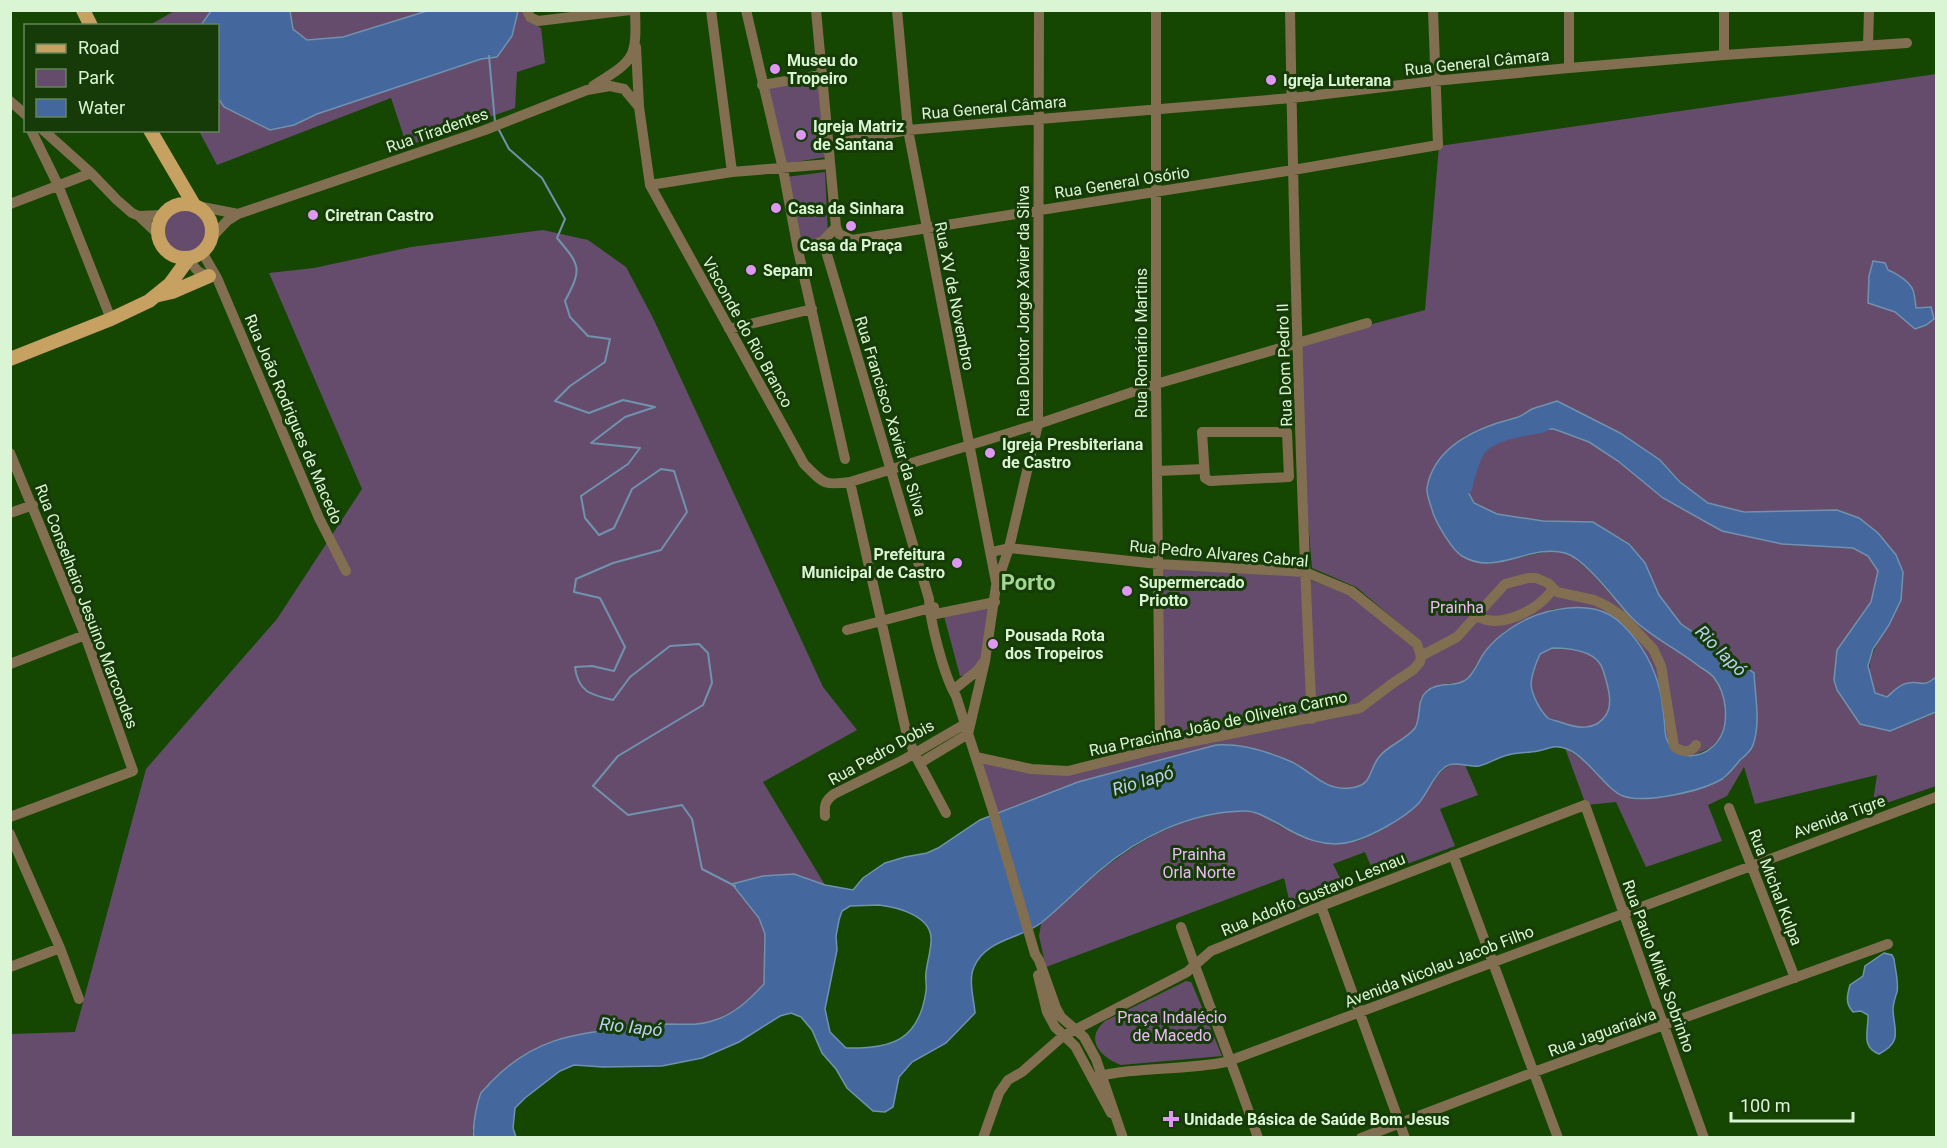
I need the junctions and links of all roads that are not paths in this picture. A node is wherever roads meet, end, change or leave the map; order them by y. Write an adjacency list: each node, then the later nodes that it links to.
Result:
1 (83, 10): 16 (main road)
2 (630, 10): 15 (street)
3 (635, 10): 19 (street)
4 (711, 10): 40 (street)
5 (746, 10): 24 (street)
6 (816, 10): 22 (street)
7 (897, 10): 32 (street, Rua XV de Novembro)
8 (1039, 10): 31 (street, Rua Doutor Jorge Xavier da Silva)
9 (1156, 10): 29 (street, Rua Romário Martins)
10 (1290, 10): 26 (street, Rua Dom Pedro II)
11 (1433, 10): 23 (street)
12 (1569, 10): 21 (street)
13 (1724, 10): 20 (street)
14 (1869, 10): 18 (street)
15 (527, 12)
16 (90, 24)
17 (1907, 43): 18 (street, Rua General Câmara)
18 (1868, 45): 20 (street, Rua General Câmara)
19 (636, 47): 25 (street); 28 (street)
20 (1724, 55): 21 (street, Rua General Câmara)
21 (1569, 68): 23 (street, Rua General Câmara)
22 (821, 75): 24 (street); 36 (street)
23 (1434, 81): 26 (street, Rua General Câmara); 39 (street, Rua General Osório)
24 (762, 85): 38 (street)
25 (587, 90): 28 (street, Rua Tiradentes); 50 (street, Rua Tiradentes)
26 (1292, 98): 29 (street, Rua General Câmara); 39 (street, Rua Dom Pedro II)
27 (10, 101): 30 (street)
28 (639, 107): 44 (street)
29 (1155, 110): 31 (street, Rua General Câmara); 45 (street, Rua Romário Martins)
30 (24, 116)
31 (1039, 118): 32 (street, Rua General Câmara); 48 (street, Rua Doutor Jorge Xavier da Silva)
32 (908, 130): 36 (street, Rua General Câmara); 53 (street, Rua XV de Novembro)
33 (32, 132): 43 (street)
34 (45, 132): 41 (street)
35 (151, 132): 42 (main road)
36 (828, 145): 37 (street)
37 (830, 164): 38 (street); 52 (street)
38 (783, 169): 40 (street); 58 (street)
39 (1293, 170): 45 (street, Rua General Osório); 67 (street, Rua Dom Pedro II)
40 (732, 172): 44 (street)
41 (91, 173): 43 (street); 51 (street)
42 (176, 177): 47 (main road); 49 (main road)
43 (58, 185): 46 (street); 64 (street)
44 (650, 185): 66 (street, Visconde do Rio Branco)
45 (1156, 192): 48 (street, Rua General Osório); 69 (street, Rua Romário Martins)
46 (10, 204)
47 (196, 206): 49 (main road); 50 (street); 55 (main road)
48 (1039, 211): 53 (street, Rua General Osório); 70 (street, Rua Doutor Jorge Xavier da Silva)
49 (166, 212): 51 (street); 54 (main road)
50 (238, 214): 55 (street)
51 (139, 216): 54 (street)
52 (836, 227): 53 (street, Rua General Osório); 56 (street)
53 (928, 229): 71 (street, Rua XV de Novembro)
54 (158, 234): 57 (main road)
55 (211, 238): 59 (main road)
56 (823, 241): 58 (street); 74 (street, Rua Francisco Xavier da Silva)
57 (163, 248): 59 (main road); 61 (main road)
58 (798, 250): 63 (street)
59 (194, 256): 60 (street, Rua João Rodrigues de Macedo); 61 (main road)
60 (209, 273): 62 (main road); 83 (street, Rua João Rodrigues de Macedo)
61 (170, 284): 62 (main road)
62 (157, 295): 64 (main road)
63 (812, 309): 66 (street); 73 (street)
64 (111, 319): 68 (main road)
65 (1367, 323): 67 (street)
66 (729, 329): 77 (street, Visconde do Rio Branco)
67 (1299, 342): 69 (street); 84 (street, Rua Dom Pedro II)
68 (10, 359)
69 (1156, 384): 70 (street); 76 (street, Rua Romário Martins)
70 (1038, 424): 71 (street); 80 (street, Rua Doutor Jorge Xavier da Silva)
71 (968, 445): 74 (street); 81 (street, Rua XV de Novembro)
72 (10, 453): 78 (street, Rua Conselheiro Jesuino Marcondes)
73 (845, 459)
74 (891, 468): 77 (street); 87 (street, Rua Francisco Xavier da Silva)
75 (1204, 469): 75 (street); 76 (street)
76 (1157, 471): 82 (street, Rua Romário Martins)
77 (850, 482): 89 (street)
78 (33, 505): 79 (street); 91 (street, Rua Conselheiro Jesuino Marcondes)
79 (10, 513)
80 (1009, 548): 81 (street, Rua Doutor Jorge Xavier da Silva); 81 (street); 82 (street, Rua Pedro Alvares Cabral)
81 (995, 562): 86 (street, Rua XV de Novembro)
82 (1158, 564): 84 (street, Rua Pedro Alvares Cabral); 100 (street, Rua Romário Martins)
83 (346, 571)
84 (1305, 572): 92 (street, Rua Pedro Alvares Cabral); 97 (street, Rua Dom Pedro II)
85 (1552, 590): 88 (street); 88 (street, Rua Pracinha João de Oliveira Carmo); 99 (street, Rua Pracinha João de Oliveira Carmo)
86 (995, 602): 87 (street); 93 (street, Rua XV de Novembro)
87 (932, 608): 89 (street); 95 (street, Rua Francisco Xavier da Silva)
88 (1477, 616): 92 (street, Rua Pracinha João de Oliveira Carmo)
89 (882, 620): 90 (street); 102 (street)
90 (847, 630)
91 (85, 635): 94 (street); 108 (street, Rua Conselheiro Jesuino Marcondes)
92 (1421, 656): 97 (street, Rua Pracinha João de Oliveira Carmo)
93 (985, 661): 95 (street); 96 (street, Rua XV de Novembro)
94 (10, 664)
95 (956, 694): 96 (street); 98 (street, Rua Francisco Xavier da Silva)
96 (976, 701): 98 (street, Rua XV de Novembro)
97 (1312, 719): 100 (street, Rua Pracinha João de Oliveira Carmo)
98 (966, 729): 101 (street, Rua Francisco Xavier da Silva); 102 (street, Rua Pedro Dobis)
99 (1696, 745)
100 (1160, 748): 101 (street, Rua Pracinha João de Oliveira Carmo)
101 (976, 757): 117 (street, Rua Francisco Xavier da Silva)
102 (917, 758): 106 (street); 107 (street, Rua Pedro Dobis)
103 (1936, 796): 111 (street, Avenida Tigre)
104 (1585, 805): 110 (street, Rua Adolfo Gustavo Lesnau); 113 (street, Rua Paulo Milek Sobrinho)
105 (1729, 808): 111 (street, Rua Michal Kulpa)
106 (946, 813)
107 (825, 816)
108 (10, 817)
109 (10, 834): 116 (street)
110 (1453, 855): 112 (street, Rua Adolfo Gustavo Lesnau); 118 (street)
111 (1752, 864): 113 (street, Avenida Nicolau Jacob Filho); 121 (street, Rua Michal Kulpa)
112 (1321, 906): 119 (street, Rua Adolfo Gustavo Lesnau); 123 (street)
113 (1624, 912): 118 (street, Avenida Nicolau Jacob Filho); 124 (street, Rua Paulo Milek Sobrinho)
114 (1181, 927): 119 (street)
115 (1888, 944): 121 (street, Rua Jaguariaíva)
116 (60, 948): 120 (street); 122 (street)
117 (1035, 954): 125 (street); 126 (street)
118 (1492, 961): 123 (street, Avenida Nicolau Jacob Filho); 129 (street)
119 (1194, 965): 125 (street, Rua Adolfo Gustavo Lesnau); 127 (street)
120 (10, 967)
121 (1795, 978): 124 (street, Rua Jaguariaíva)
122 (79, 999)
123 (1359, 1012): 127 (street, Avenida Nicolau Jacob Filho); 130 (street)
124 (1665, 1026): 129 (street, Rua Jaguariaíva); 137 (street, Rua Paulo Milek Sobrinho)
125 (1076, 1028): 126 (street, Rua Adolfo Gustavo Lesnau); 128 (street)
126 (1064, 1036): 128 (street); 131 (street, Rua Adolfo Gustavo Lesnau)
127 (1232, 1060): 128 (street, Avenida Nicolau Jacob Filho); 133 (street)
128 (1096, 1072): 132 (street)
129 (1534, 1072): 130 (street, Rua Jaguariaíva); 136 (street)
130 (1400, 1123): 134 (street, Rua Jaguariaíva); 135 (street)
131 (983, 1137)
132 (1123, 1137)
133 (1258, 1137)
134 (1361, 1137)
135 (1405, 1137)
136 (1557, 1137)
137 (1704, 1137)

